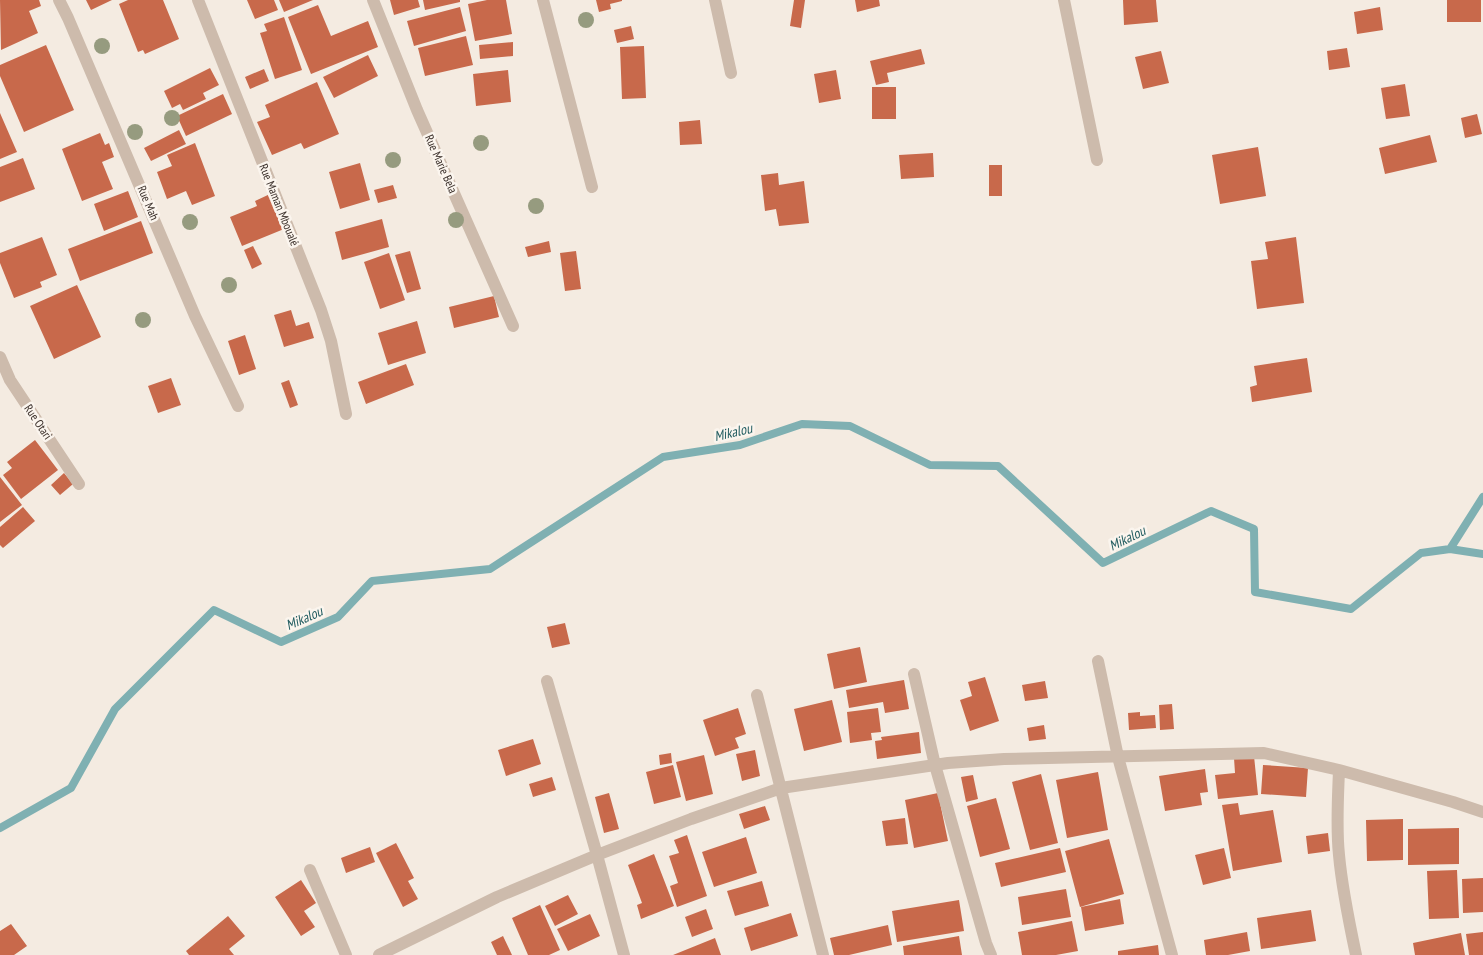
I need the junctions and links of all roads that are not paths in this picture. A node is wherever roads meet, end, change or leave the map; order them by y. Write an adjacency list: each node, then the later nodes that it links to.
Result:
1 (59, 0): 12 (street, Rue Mah)
2 (198, 0): 13 (street, Rue Maman Mboualé)
3 (373, 0): 10 (street, Rue Marie Bela)
4 (543, 0): 9 (street)
5 (715, 0): 7 (street)
6 (1064, 0): 8 (street)
7 (731, 73)
8 (1097, 160)
9 (592, 187)
10 (513, 326)
11 (0, 357): 14 (street, Rue Otari)
12 (238, 406)
13 (346, 414)
14 (79, 484)
15 (1098, 661): 19 (street)
16 (914, 674): 20 (street)
17 (547, 681): 24 (street)
18 (757, 695): 22 (street)
19 (1118, 757): 20 (street); 21 (street); 31 (street)
20 (935, 765): 22 (street); 30 (street)
21 (1339, 770): 23 (street); 32 (street)
22 (781, 788): 24 (street); 29 (street)
23 (1483, 812)
24 (597, 855): 27 (street); 28 (street)
25 (310, 870): 26 (street)
26 (346, 955)
27 (379, 955)
28 (624, 955)
29 (823, 955)
30 (991, 955)
31 (1172, 955)
32 (1356, 955)

